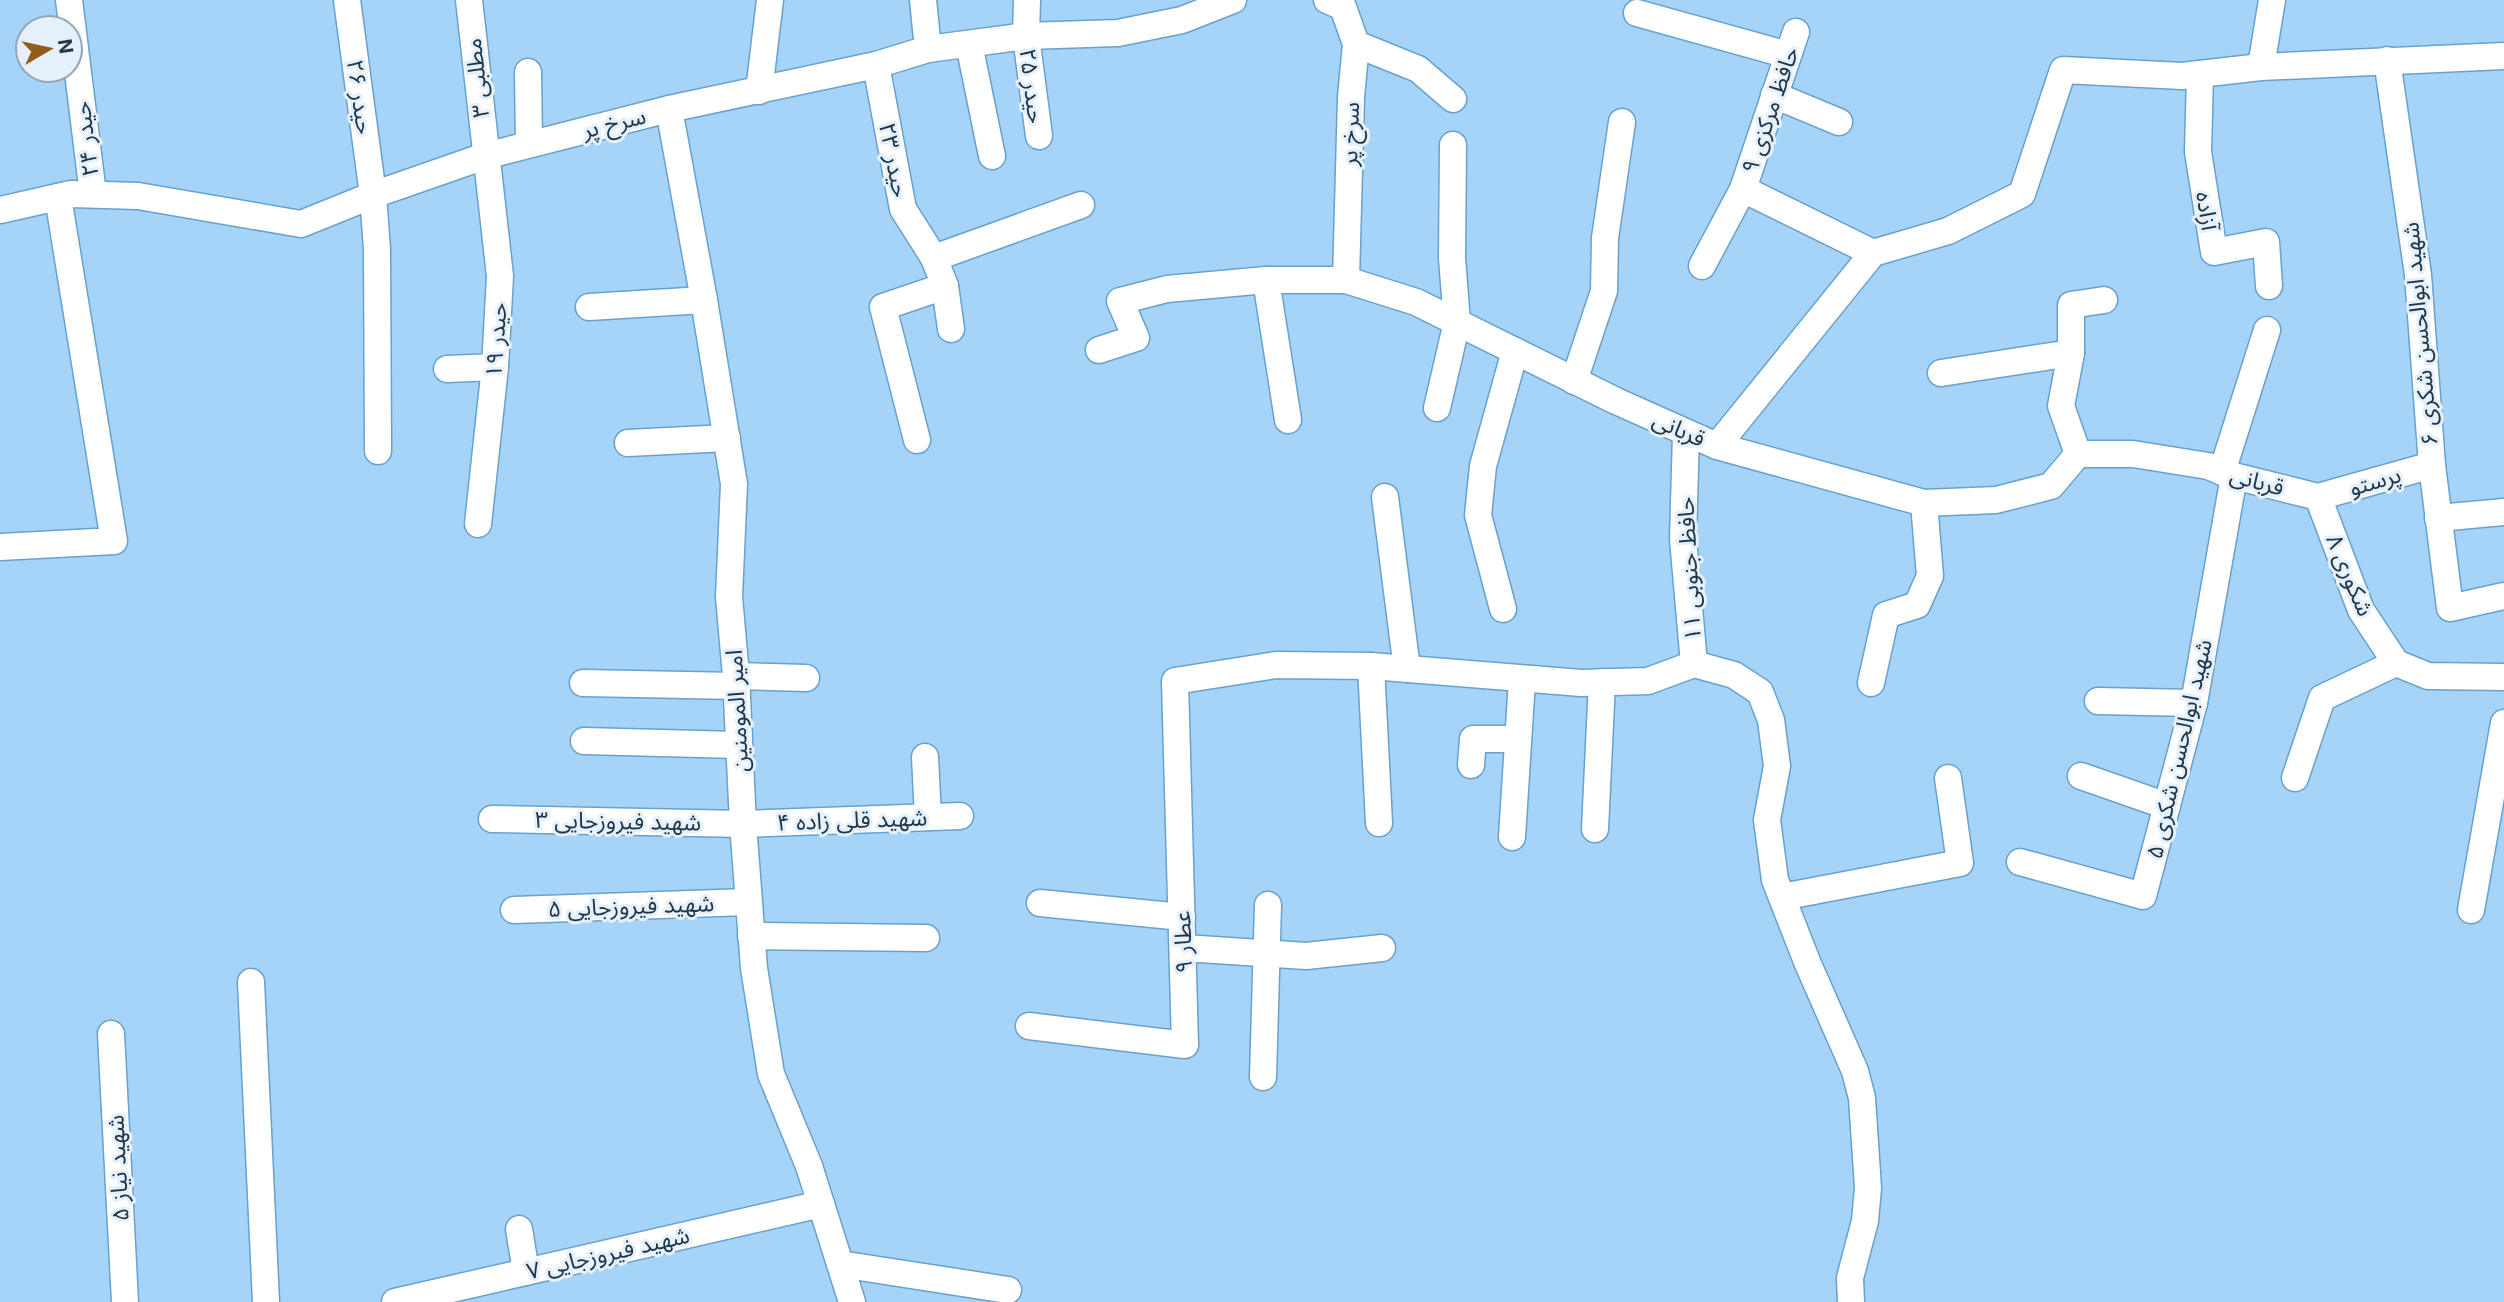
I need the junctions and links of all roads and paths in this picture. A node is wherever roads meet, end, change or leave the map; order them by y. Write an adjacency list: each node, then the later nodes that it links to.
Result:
1 (69, 0): 33 (street, حیدر ۲۴)
2 (347, 0): 34 (street, حیدر ۲۶)
3 (469, 0): 30 (street, مطلبی ۳)
4 (770, 0): 21 (street)
5 (923, 0): 14 (street)
6 (1027, 0): 11 (street, حیدر ۲۵)
7 (1233, 0): 11 (street, سرخ پر)
8 (2272, 0): 18 (street)
9 (1339, 2): 13 (street, سرخ پر)
10 (1637, 13): 22 (street, حافظ مرکزی ۹)
11 (1026, 36): 12 (street, سرخ پر); 27 (street, حیدر ۲۵)
12 (969, 44): 14 (street, سرخ پر); 31 (street)
13 (1356, 44): 23 (street); 42 (street, سرخ پر)
14 (928, 49): 17 (street, سرخ پر)
15 (2504, 56): 16 (street)
16 (2387, 60): 18 (street); 67 (street, شهید ابوالحسن شکری ۶)
17 (876, 65): 21 (street, سرخ پر); 39 (street, حیدر ۲۳)
18 (2261, 66): 20 (street)
19 (528, 72): 28 (street)
20 (2200, 74): 38 (street); 44 (street, آزاده)
21 (759, 91): 24 (street, سرخ پر)
22 (1774, 95): 25 (street); 32 (street, حافظ مرکزی ۹)
23 (1453, 99)
24 (669, 109): 28 (street, سرخ پر); 45 (street, امیر المومنین)
25 (1839, 121)
26 (1622, 122): 57 (street)
27 (1039, 136)
28 (528, 144): 30 (street, سرخ پر)
29 (1453, 145): 48 (street)
30 (485, 156): 34 (street, سرخ پر); 54 (street, حیدر ۱۹)
31 (992, 156)
32 (1743, 189): 38 (street, حافظ مرکزی ۹); 40 (street, حافظ مرکزی ۹)
33 (93, 194): 34 (street, سرخ پر); 35 (street, سرخ پر)
34 (373, 195): 65 (street, حیدر ۲۶)
35 (58, 197): 36 (street, سرخ پر); 75 (street)
36 (1, 203)
37 (1081, 205): 39 (street)
38 (1873, 253): 64 (street)
39 (934, 258): 43 (street, حیدر ۲۳)
40 (1702, 266)
41 (1266, 279): 42 (street, قربانی); 51 (street, قربانی); 59 (street)
42 (1346, 280): 48 (street, قربانی)
43 (945, 286): 49 (street, حیدر ۲۳); 62 (street)
44 (2269, 286)
45 (704, 300): 47 (street); 61 (street, امیر المومنین)
46 (2104, 300): 53 (street)
47 (589, 307)
48 (1457, 322): 52 (street, قربانی); 58 (street)
49 (951, 329)
50 (2267, 330): 68 (street, شهید ابوالحسن شکری ۵)
51 (1099, 350)
52 (1515, 351): 57 (street, قربانی); 77 (street)
53 (2070, 353): 56 (street); 66 (street)
54 (495, 368): 55 (street); 74 (street, حیدر ۱۹)
55 (447, 369)
56 (1941, 373)
57 (1574, 380): 60 (street, قربانی)
58 (1437, 408)
59 (1288, 420)
60 (1686, 432): 64 (street, قربانی); 79 (street, حافظ جنوبی ۱۱)
61 (727, 438): 63 (street); 85 (street, امیر المومنین)
62 (917, 440)
63 (628, 443)
64 (1717, 446): 71 (street, قربانی)
65 (378, 451)
66 (2078, 454): 68 (street, قربانی); 71 (street, قربانی)
67 (2432, 464): 69 (street, پرستو); 73 (street, شهید ابوالحسن شکری ۶)
68 (2228, 474): 69 (street, قربانی); 90 (street, شهید ابوالحسن شکری ۵)
69 (2318, 496): 78 (street, شکوری ۸)
70 (1385, 497): 81 (street)
71 (1924, 503): 87 (street)
72 (2504, 512): 73 (street)
73 (2438, 518): 76 (street, شهید ابوالحسن شکری ۶)
74 (478, 524)
75 (0, 547)
76 (2504, 596)
77 (1503, 609)
78 (2396, 663): 82 (street); 99 (street)
79 (1694, 664): 86 (street); 109 (street)
80 (1371, 666): 81 (street); 104 (street); 115 (street, عطار ۹)
81 (1407, 669): 84 (street)
82 (2504, 677)
83 (806, 678): 85 (street)
84 (1522, 680): 86 (street); 92 (street)
85 (737, 681): 88 (street); 94 (street, امیر المومنین)
86 (1601, 682): 106 (street)
87 (1871, 682)
88 (583, 683)
89 (2098, 701): 90 (street)
90 (2194, 703): 100 (street, شهید ابوالحسن شکری ۵)
91 (2504, 723): 114 (street)
92 (1518, 739): 96 (street); 107 (street)
93 (584, 741): 94 (street)
94 (738, 745): 105 (street, امیر المومنین)
95 (925, 757): 102 (street)
96 (1471, 765)
97 (2081, 776): 100 (street)
98 (1948, 778): 109 (street)
99 (2295, 778)
100 (2167, 806): 108 (street, شهید ابوالحسن شکری ۵)
101 (960, 816): 102 (street, شهید قلی زاده ۴)
102 (928, 817): 105 (street, شهید قلی زاده ۴)
103 (492, 819): 105 (street, شهید فیروزجایی ۳)
104 (1379, 823)
105 (743, 824): 110 (street, امیر المومنین)
106 (1595, 829)
107 (1512, 836)
108 (2020, 862)
109 (1782, 897): 134 (street)
110 (748, 902): 113 (street, شهید فیروزجایی ۵); 116 (street, امیر المومنین)
111 (1040, 903): 115 (street)
112 (1268, 905): 120 (street)
113 (514, 910)
114 (2471, 910)
115 (1182, 917): 118 (street, عطار ۹)
116 (751, 936): 117 (street); 125 (street, امیر المومنین)
117 (926, 938)
118 (1184, 948): 120 (street); 122 (street, عطار ۹)
119 (1382, 948): 120 (street)
120 (1265, 953): 124 (street)
121 (251, 982): 131 (street)
122 (1029, 1026)
123 (111, 1034): 130 (street, شهید نیاز ۵)
124 (1263, 1077)
125 (821, 1204): 127 (street, امیر المومنین); 128 (street, شهید فیروزجایی ۷)
126 (519, 1229): 128 (street)
127 (840, 1264): 129 (street); 133 (street, امیر المومنین)
128 (527, 1272): 132 (street, شهید فیروزجایی ۷)
129 (1008, 1290)
130 (125, 1302)
131 (266, 1302)
132 (395, 1302)
133 (852, 1302)
134 (1851, 1302)

